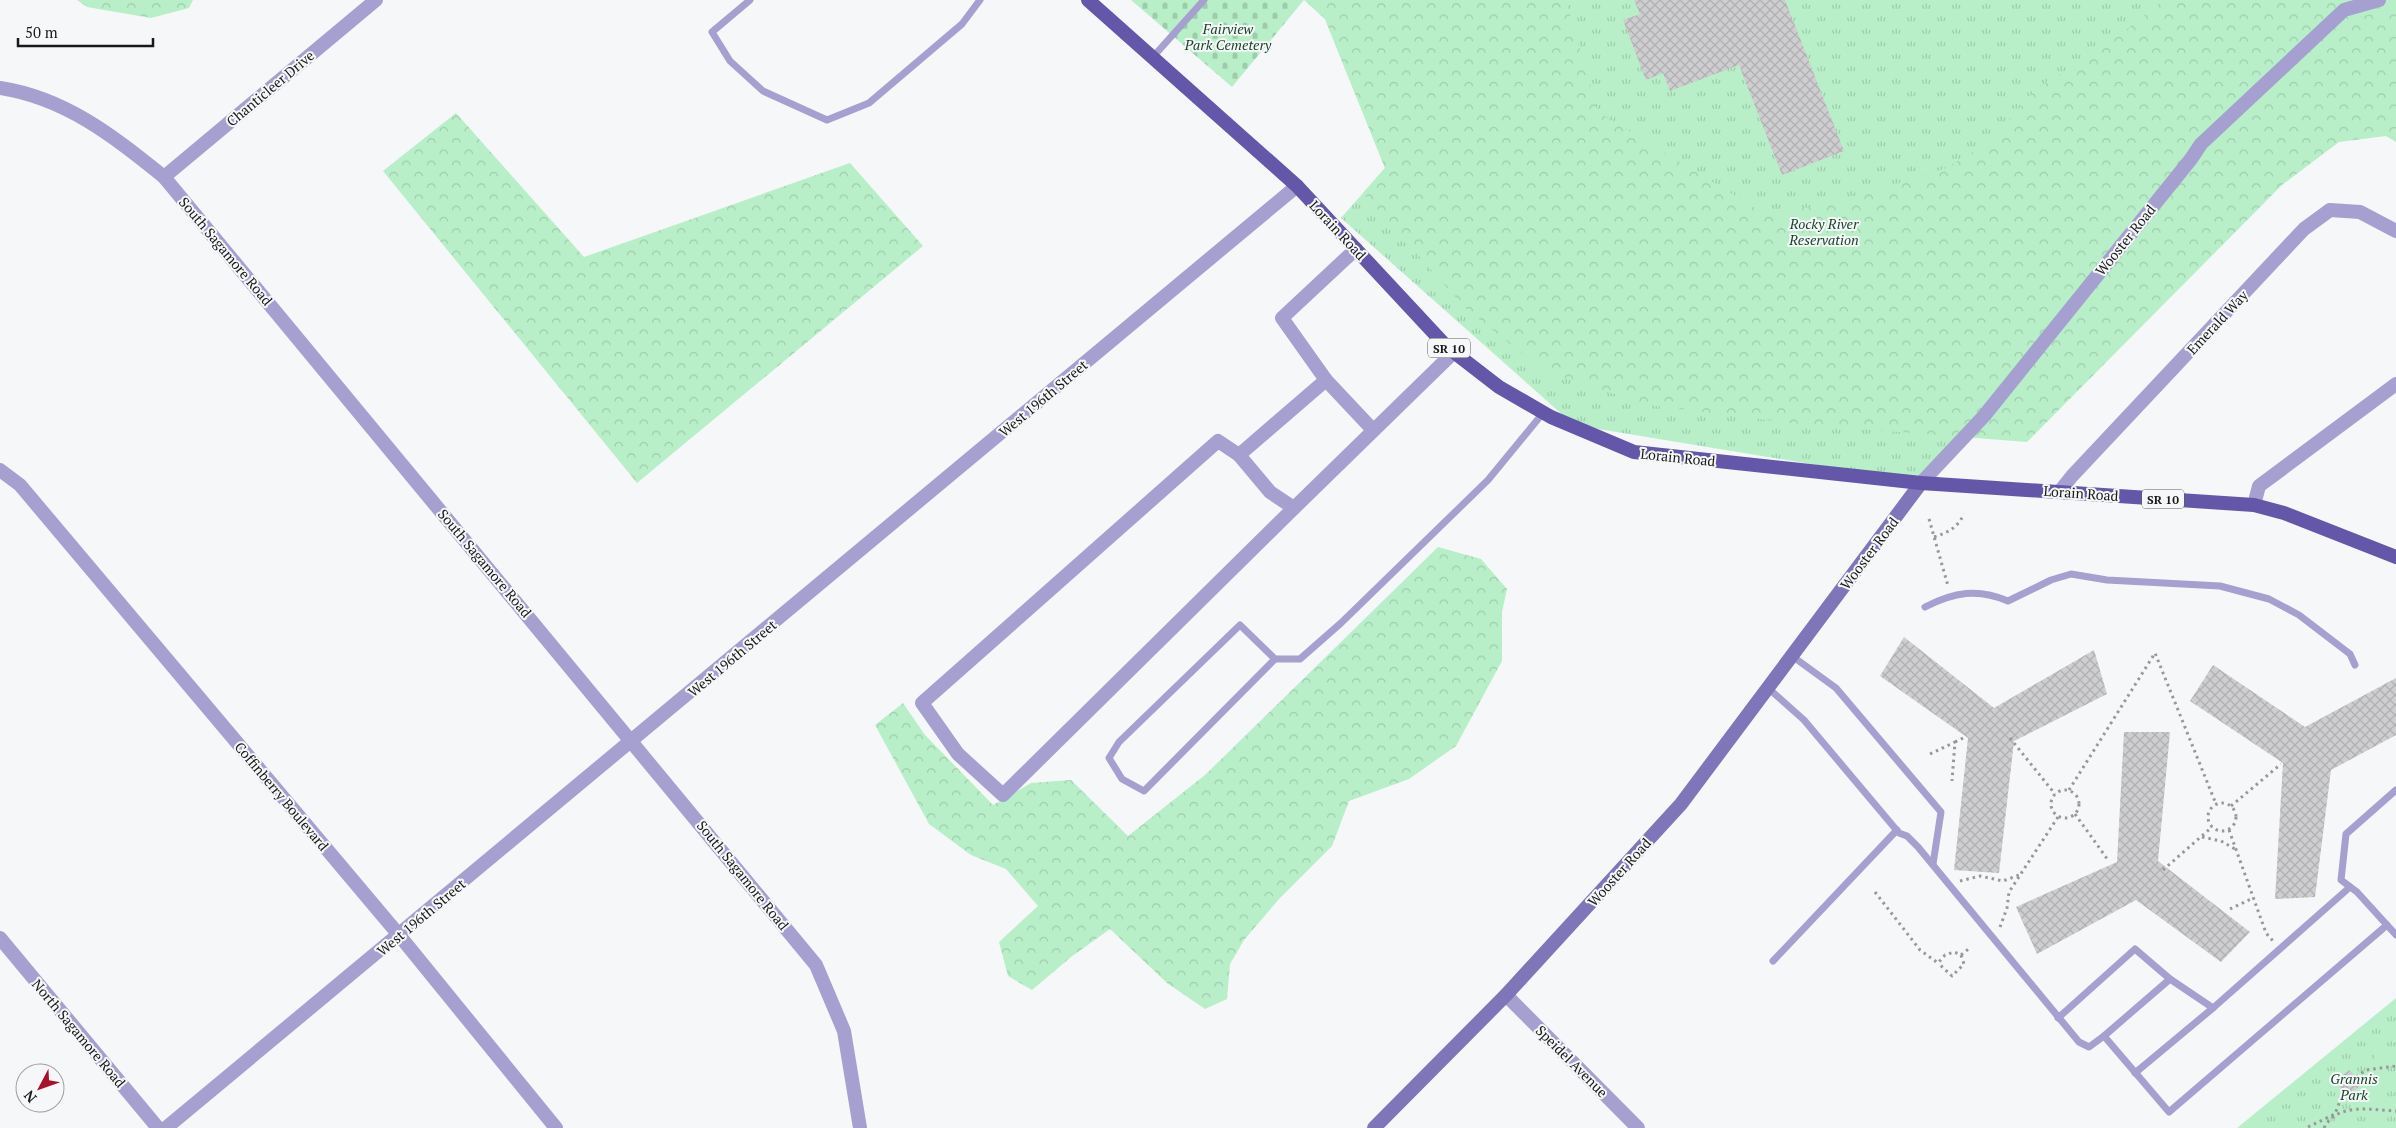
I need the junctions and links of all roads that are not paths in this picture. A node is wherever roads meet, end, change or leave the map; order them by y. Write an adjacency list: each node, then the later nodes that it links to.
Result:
1 (376, 0): 9 (street, Chanticleer Drive)
2 (750, 0): 3 (lane)
3 (980, 0)
4 (1088, 0): 7 (main road, Lorain Road / SR 10)
5 (1204, 0): 7 (lane)
6 (2379, 0): 20 (street, Wooster Road)
7 (1152, 58): 10 (main road, Lorain Road / SR 10)
8 (0, 88): 9 (street, South Sagamore Road)
9 (164, 177): 30 (street, South Sagamore Road)
10 (1297, 186): 12 (main road, Lorain Road / SR 10); 30 (street, West 196th Street)
11 (2396, 231): 21 (street, Emerald Way)
12 (1356, 249): 13 (main road, Lorain Road / SR 10); 14 (street)
13 (1454, 352): 16 (main road, Lorain Road / SR 10); 17 (street)
14 (1326, 380): 17 (street); 18 (street)
15 (2396, 384): 22 (street)
16 (1543, 413): 20 (main road, Lorain Road / SR 10); 27 (lane)
17 (1373, 430): 23 (street)
18 (1239, 455): 23 (street); 23 (street)
19 (0, 470): 36 (street, Coffinberry Boulevard)
20 (1921, 484): 21 (main road, Lorain Road / SR 10); 26 (main road, Wooster Road)
21 (2060, 491): 22 (main road, Lorain Road / SR 10)
22 (2254, 505): 24 (main road, Lorain Road / SR 10)
23 (1294, 508)
24 (2396, 557)
25 (1925, 607): 28 (lane)
26 (1792, 656): 29 (main road, Wooster Road); 33 (lane)
27 (1275, 659): 27 (lane)
28 (2355, 665)
29 (1768, 688): 32 (lane); 41 (main road, Wooster Road)
30 (633, 741): 36 (street, West 196th Street); 49 (street, South Sagamore Road)
31 (2396, 790): 34 (lane)
32 (1897, 830): 33 (lane); 39 (lane)
33 (1933, 864): 43 (lane)
34 (2350, 887): 35 (lane); 42 (lane)
35 (2387, 925): 37 (lane); 45 (lane)
36 (399, 935): 47 (street, West 196th Street); 48 (street, Coffinberry Boulevard)
37 (2396, 936)
38 (0, 938): 46 (street, North Sagamore Road)
39 (1773, 961)
40 (2170, 979): 42 (lane); 43 (lane); 44 (lane)
41 (1506, 995): 50 (main road, Wooster Road); 51 (street, Speidel Avenue)
42 (2213, 1008): 45 (lane)
43 (2058, 1018): 44 (lane)
44 (2104, 1036): 45 (lane)
45 (2135, 1072)
46 (158, 1128)
47 (166, 1128)
48 (556, 1128)
49 (860, 1128)
50 (1374, 1128)
51 (1638, 1128)

